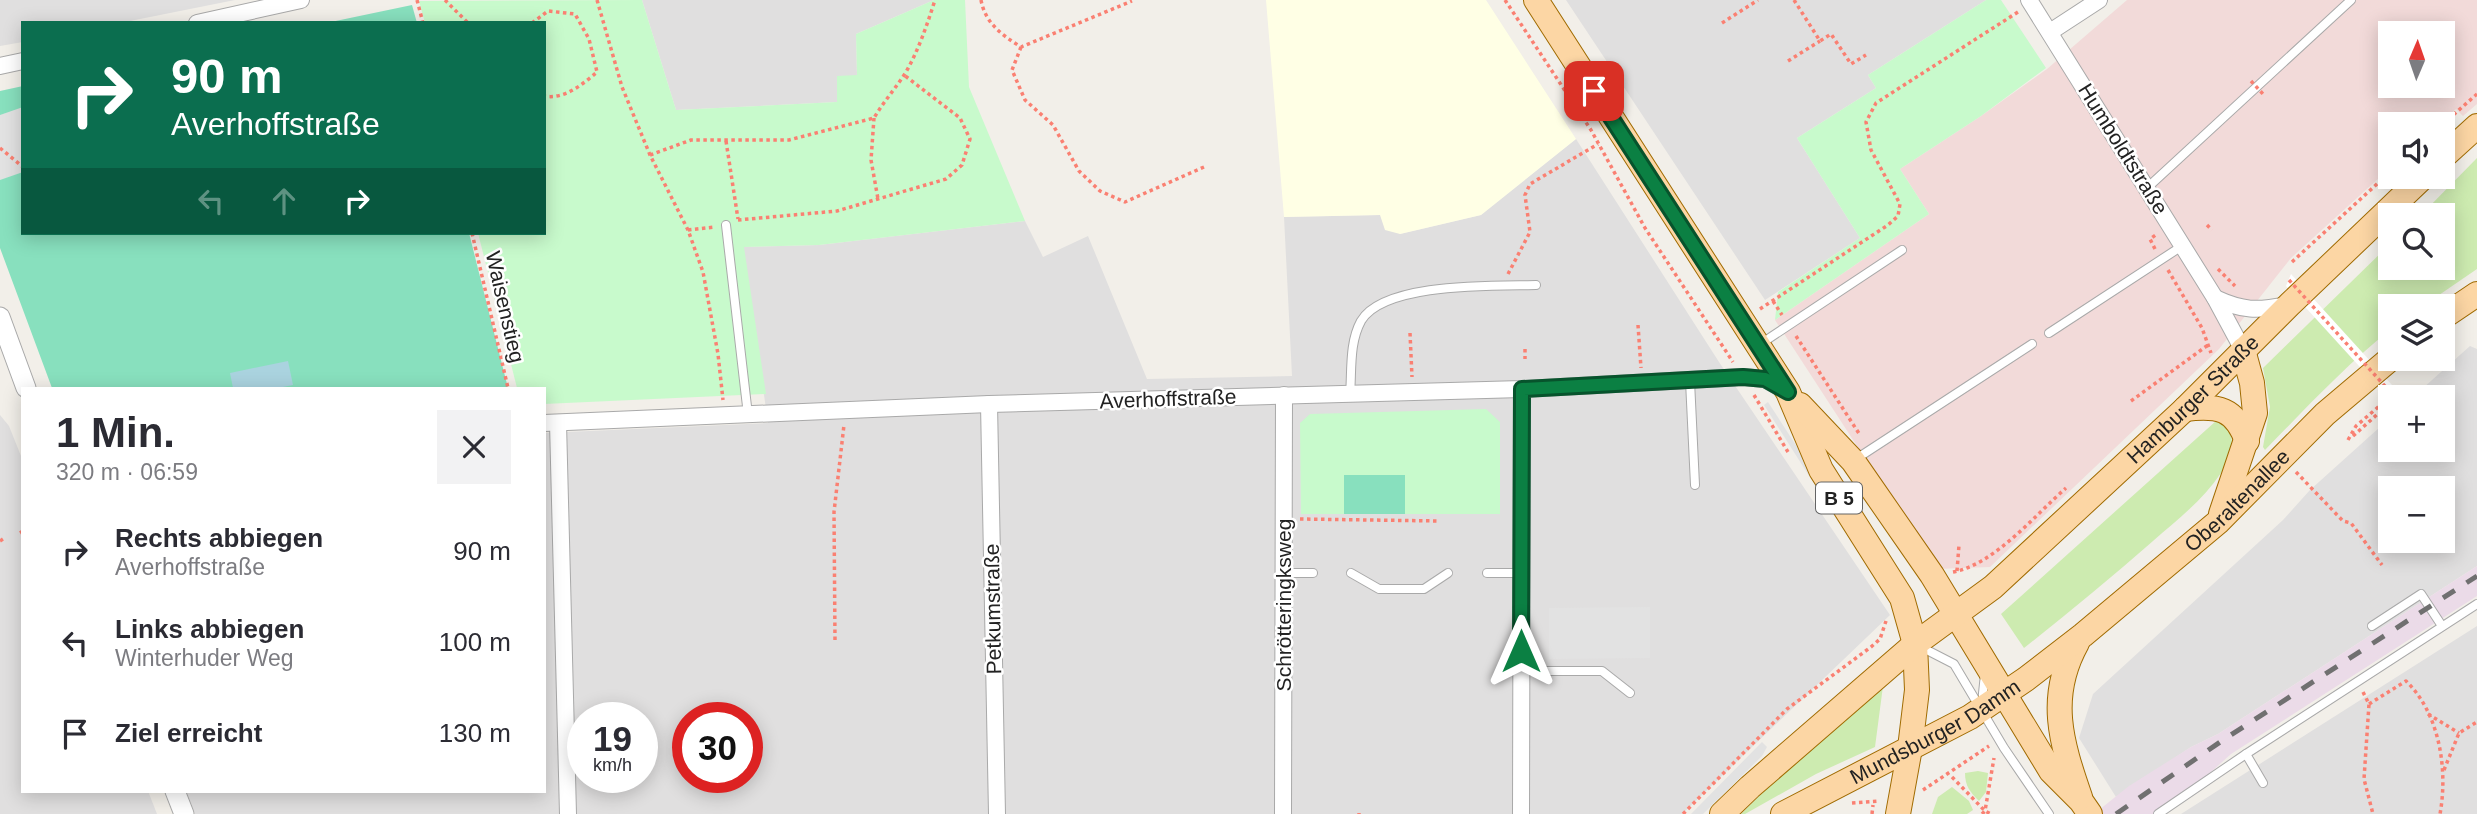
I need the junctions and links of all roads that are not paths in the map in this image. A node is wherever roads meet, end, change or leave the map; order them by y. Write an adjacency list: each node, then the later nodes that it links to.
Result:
1 (301, 0): 6 (street)
2 (1536, 0): 25 (main road, B 5)
3 (2099, 0): 7 (street)
4 (2351, 0): 12 (lane)
5 (2030, 1): 7 (street, Humboldtstraße)
6 (206, 21)
7 (2050, 32): 12 (street, Humboldtstraße)
8 (21, 61): 9 (street)
9 (0, 66)
10 (2477, 126): 11 (main road)
11 (2455, 147)
12 (2147, 188): 15 (street, Humboldtstraße)
13 (2409, 189): 18 (main road, Hamburger Straße)
14 (726, 225): 36 (lane)
15 (2182, 246): 19 (street, Humboldtstraße); 23 (lane)
16 (1902, 250): 25 (lane)
17 (1536, 285): 33 (lane)
18 (2289, 292): 19 (street); 26 (main road, Hamburger Straße)
19 (2215, 298): 26 (street, Humboldtstraße)
20 (2475, 300): 21 (main road)
21 (2455, 311)
22 (0, 317): 29 (street)
23 (2049, 333)
24 (2032, 344): 39 (lane)
25 (1758, 345): 31 (main road, B 5)
26 (2243, 350): 35 (main road, Hamburger Straße); 38 (main road)
27 (2378, 369): 41 (main road, Oberaltenallee)
28 (1690, 381): 30 (street, Averhoffstraße); 31 (street, Averhoffstraße); 40 (lane)
29 (26, 387)
30 (1522, 389): 33 (street, Averhoffstraße); 47 (street)
31 (1788, 392): 39 (main road, B 5); 53 (main road, B 5)
32 (1284, 395): 33 (street, Averhoffstraße); 34 (street, Averhoffstraße); 42 (street, Schrötteringksweg)
33 (1350, 395)
34 (989, 404): 36 (street, Averhoffstraße); 66 (street, Petkumstraße)
35 (2185, 409): 38 (main road); 49 (main road, Hamburger Straße)
36 (748, 415): 37 (street, Averhoffstraße)
37 (551, 423): 65 (street)
38 (2247, 441): 41 (main road)
39 (1853, 461): 49 (main road, B 5)
40 (1695, 485)
41 (2218, 522): 52 (main road, Oberaltenallee)
42 (1284, 573): 43 (lane); 67 (street, Schrötteringksweg)
43 (1313, 573)
44 (1351, 573): 45 (lane)
45 (1448, 573)
46 (1487, 573): 47 (lane)
47 (1522, 573): 55 (street)
48 (2477, 604): 51 (lane)
49 (1956, 615): 53 (main road); 54 (main road, B 5)
50 (2372, 626): 51 (lane)
51 (2442, 626): 60 (lane)
52 (2080, 638): 57 (main road, Mundsburger Damm); 63 (main road)
53 (1924, 649): 58 (lane); 59 (main road); 69 (main road)
54 (1986, 667): 57 (main road, B 5); 58 (lane)
55 (1521, 671): 56 (lane); 68 (street)
56 (1630, 693)
57 (2003, 695): 58 (main road, Mundsburger Damm); 63 (main road, B 5)
58 (1982, 709): 59 (main road, Mundsburger Damm); 72 (lane)
59 (1910, 748): 70 (main road, Mundsburger Damm); 71 (main road)
60 (2246, 754): 61 (lane); 73 (lane)
61 (2263, 783)
62 (176, 793): 64 (street)
63 (2086, 807)
64 (184, 814)
65 (568, 814)
66 (997, 814)
67 (1283, 814)
68 (1521, 814)
69 (1722, 814)
70 (1783, 814)
71 (1898, 814)
72 (2049, 814)
73 (2158, 814)

